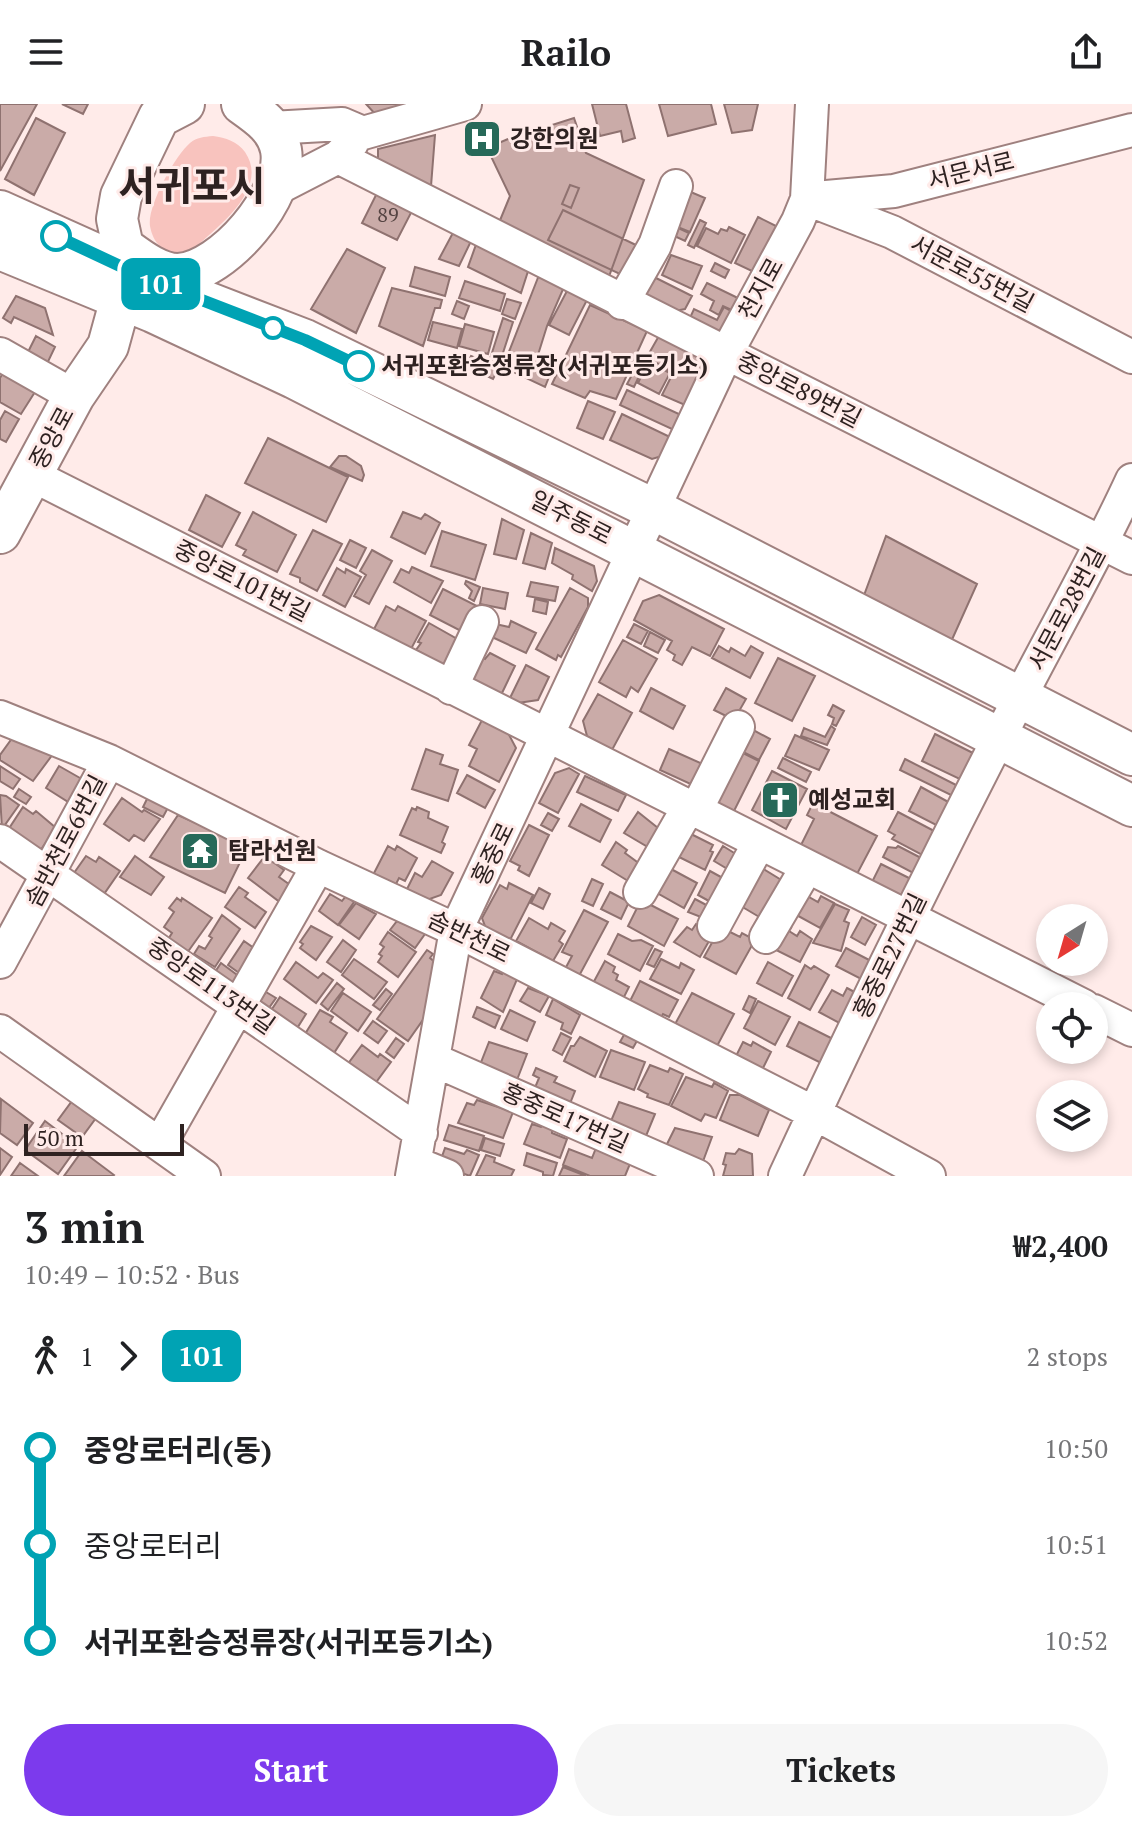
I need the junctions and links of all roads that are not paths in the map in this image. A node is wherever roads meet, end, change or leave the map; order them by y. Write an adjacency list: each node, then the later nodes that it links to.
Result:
1 (465, 104): 5 (street)
2 (812, 104): 11 (street, 천지로)
3 (167, 108): 10 (main road)
4 (263, 114): 5 (street); 9 (main road)
5 (342, 120): 7 (street)
6 (1132, 130): 11 (street, 서문서로)
7 (338, 157): 9 (street); 16 (street, 중앙로89번길)
8 (676, 186): 16 (street)
9 (274, 190): 15 (main road)
10 (121, 196): 13 (main road); 15 (main road)
11 (807, 199): 19 (street, 천지로); 20 (street, 서문로55번길)
12 (0, 211): 13 (main road, 일주동로)
13 (45, 230): 15 (main road, 일주동로)
14 (0, 249): 15 (main road, 일주동로)
15 (157, 277): 17 (main road, 일주동로); 17 (main road); 21 (main road, 중앙로); 27 (main road, 일주동로)
16 (622, 303): 19 (street, 중앙로89번길)
17 (260, 323): 24 (main road, 일주동로)
18 (0, 354): 21 (street)
19 (726, 354): 24 (street, 천지로); 26 (street, 중앙로89번길)
20 (1132, 357)
21 (74, 396): 22 (main road, 중앙로)
22 (32, 475): 25 (main road, 중앙로); 30 (street, 중앙로101번길)
23 (1132, 480): 26 (street, 서문로28번길)
24 (653, 509): 27 (street, 천지로); 31 (main road, 일주동로)
25 (0, 533)
26 (1103, 543): 28 (street, 중앙로89번길); 31 (street, 서문로28번길)
27 (635, 551): 34 (street, 홍중로); 35 (main road, 일주동로)
28 (1132, 558)
29 (482, 622): 30 (street)
30 (451, 688): 34 (street, 중앙로101번길)
31 (1019, 699): 35 (street, 서문로28번길); 36 (main road, 일주동로)
32 (0, 717): 37 (street, 솜반천로)
33 (738, 727): 39 (street)
34 (548, 738): 39 (street, 중앙로101번길); 48 (street, 홍중로)
35 (999, 738): 38 (main road, 일주동로); 46 (street, 홍중로27번길)
36 (1132, 755)
37 (109, 761): 42 (street, 솜반천로); 44 (street, 솜반천로6번길)
38 (1132, 806)
39 (692, 810): 41 (street, 중앙로101번길); 45 (street)
40 (0, 841): 44 (street, 중앙로113번길)
41 (759, 843): 43 (street, 중앙로101번길); 47 (street)
42 (318, 866): 48 (street, 솜반천로); 52 (street)
43 (807, 867): 46 (street, 중앙로101번길); 49 (street)
44 (48, 873): 50 (street, 솜반천로6번길); 52 (street, 중앙로113번길)
45 (640, 892)
46 (908, 917): 51 (street, 중앙로101번길); 57 (street, 홍중로27번길)
47 (714, 926)
48 (456, 930): 56 (street, 홍중로); 57 (street, 솜반천로)
49 (766, 937)
50 (0, 962)
51 (1056, 992)
52 (239, 1005): 58 (street); 59 (street, 중앙로113번길)
53 (1108, 1018): 54 (street)
54 (1132, 1030)
55 (0, 1031): 58 (street)
56 (434, 1060): 59 (street, 홍중로); 62 (street, 홍중로17번길)
57 (814, 1113): 63 (street, 홍중로27번길); 64 (street, 솜반천로)
58 (160, 1144): 60 (street)
59 (416, 1157): 61 (street, 중앙로113번길)
60 (204, 1176)
61 (447, 1176)
62 (697, 1176)
63 (785, 1176)
64 (929, 1176)

